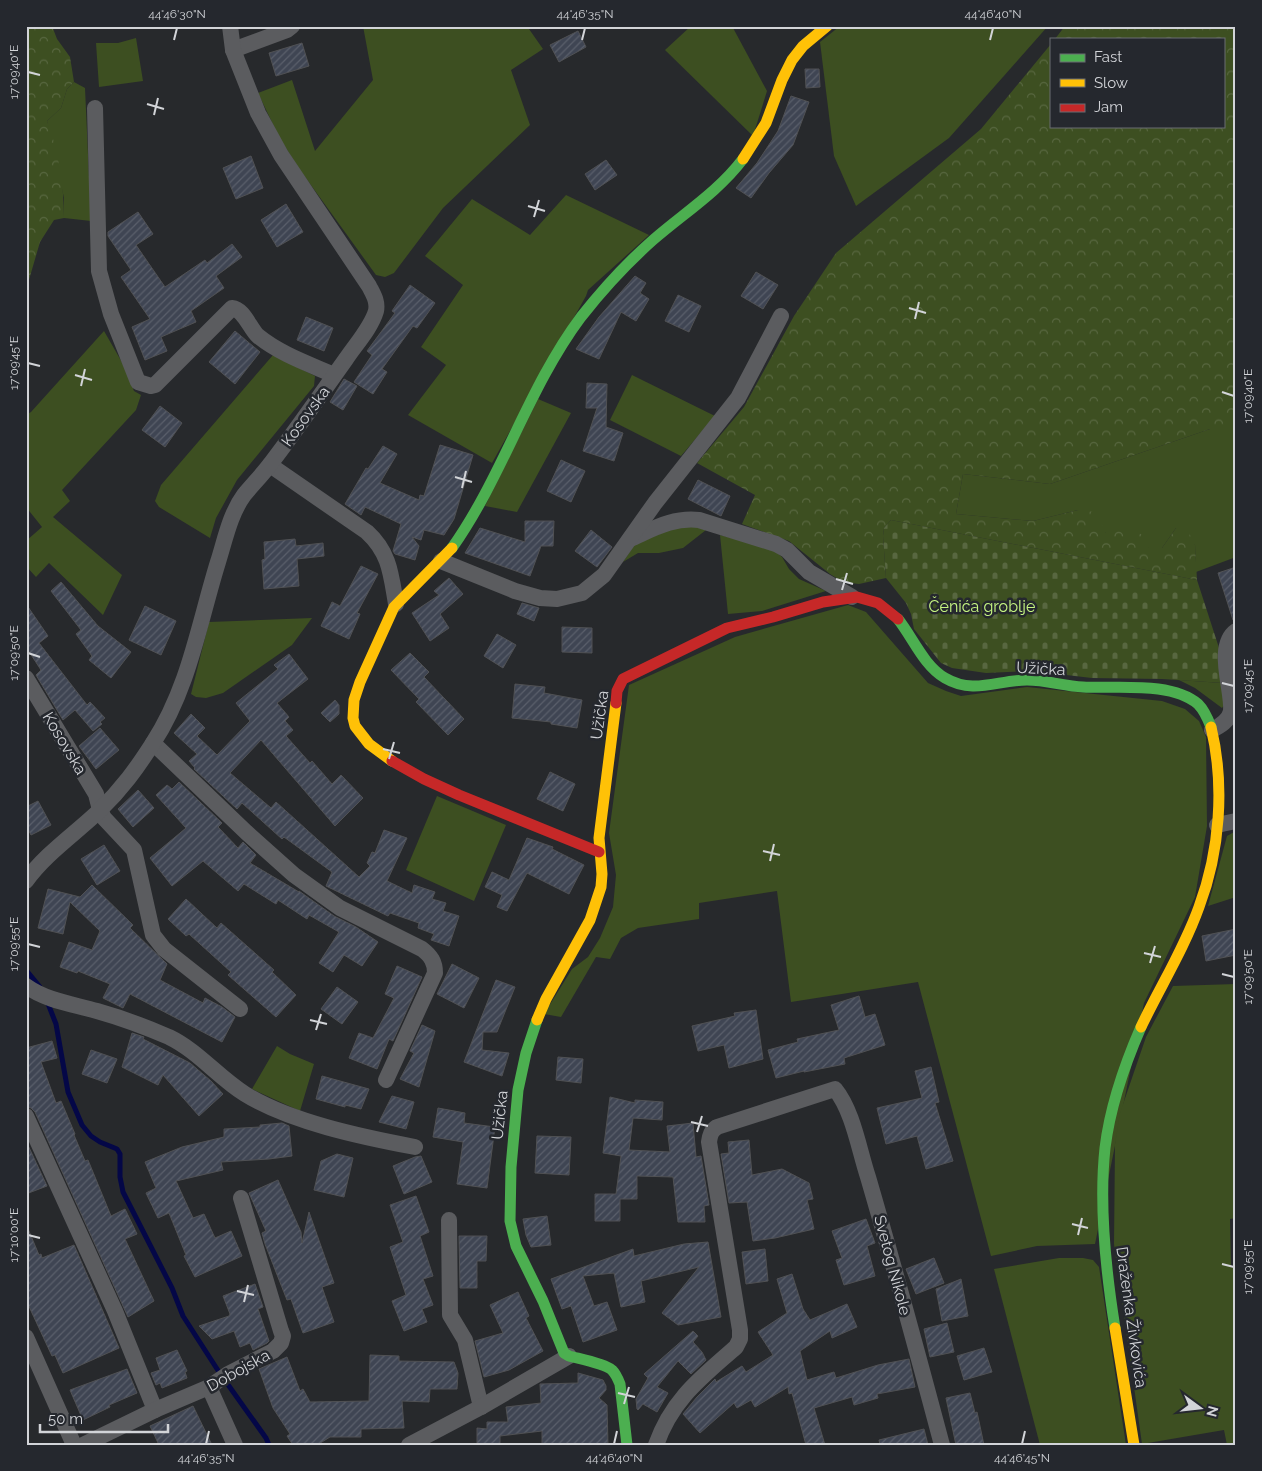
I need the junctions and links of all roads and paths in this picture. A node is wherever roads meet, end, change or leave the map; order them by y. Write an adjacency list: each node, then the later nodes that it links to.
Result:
1 (230, 26): 4 (street, Kosovska)
2 (292, 26): 4 (street)
3 (827, 26): 10 (street)
4 (233, 50): 7 (street, Kosovska)
5 (96, 108): 7 (street)
6 (781, 316): 9 (street)
7 (334, 375): 8 (street, Kosovska)
8 (270, 465): 12 (street); 16 (street, Kosovska)
9 (630, 539): 10 (street); 11 (street)
10 (441, 561): 12 (street)
11 (852, 597): 15 (street, Užička); 20 (street, Užička)
12 (396, 604): 20 (street)
13 (1236, 631): 15 (street)
14 (26, 678): 17 (street, Kosovska)
15 (1212, 730): 19 (street, Užička)
16 (154, 743): 17 (street, Kosovska); 24 (street)
17 (100, 810): 21 (street, Kosovska); 23 (street)
18 (1236, 821): 19 (street)
19 (1217, 825): 41 (street, Draženka Živkovića)
20 (598, 852): 30 (street, Užička)
21 (26, 882)
22 (31, 990): 26 (street)
23 (240, 1009)
24 (386, 1080)
25 (26, 1116): 33 (street)
26 (415, 1147)
27 (241, 1198): 31 (street, Dobojska)
28 (449, 1220): 32 (street)
29 (26, 1337): 34 (street)
30 (569, 1356): 32 (street); 38 (street)
31 (219, 1380): 33 (street, Dobojska); 36 (street)
32 (481, 1407): 37 (street)
33 (154, 1410): 35 (street, Dobojska)
34 (74, 1445)
35 (83, 1445)
36 (235, 1445)
37 (409, 1445)
38 (627, 1445)
39 (656, 1445): 40 (street, Svetog Nikole)
40 (942, 1445)
41 (1134, 1445)

